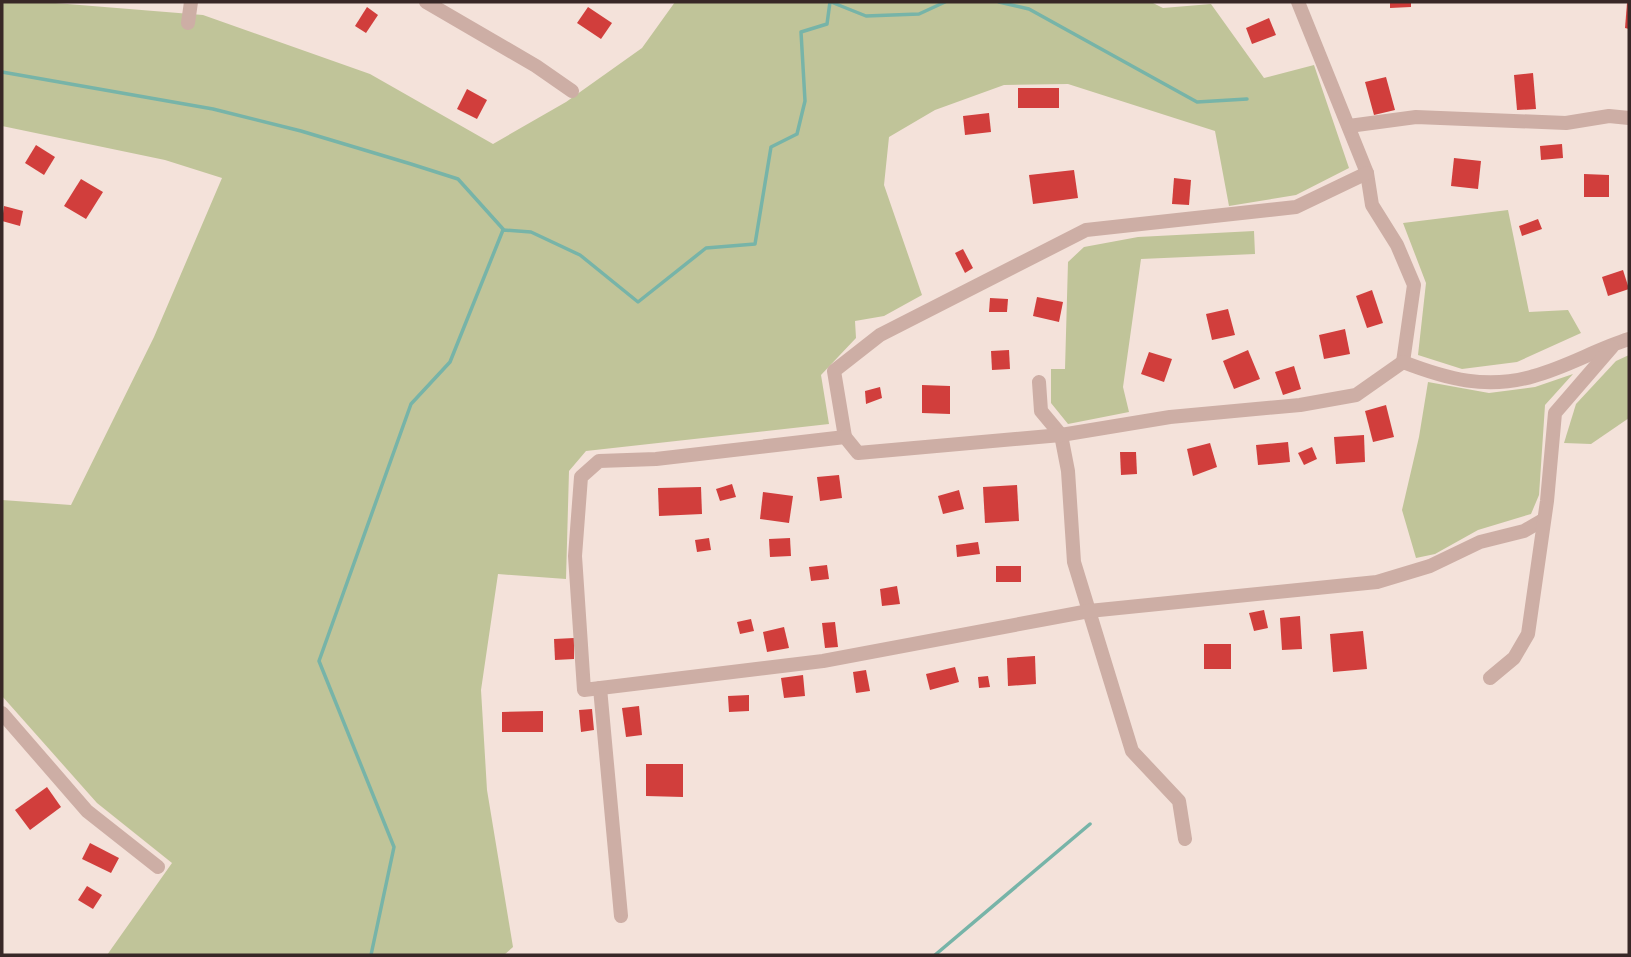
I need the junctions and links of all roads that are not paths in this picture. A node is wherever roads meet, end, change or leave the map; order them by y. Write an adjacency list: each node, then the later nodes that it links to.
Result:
1 (191, 2): 4 (street)
2 (426, 2): 5 (street)
3 (1298, 2): 7 (street)
4 (188, 23)
5 (572, 91)
6 (1629, 118): 7 (street)
7 (1349, 126): 8 (street)
8 (1367, 173): 10 (street); 13 (street)
9 (1622, 341): 10 (street); 14 (street)
10 (1403, 362): 12 (street)
11 (1039, 382): 12 (street)
12 (1061, 435): 13 (street); 15 (street)
13 (845, 437): 17 (street)
14 (1543, 520): 15 (street); 16 (street)
15 (1089, 611): 17 (street); 19 (street)
16 (1490, 678)
17 (600, 688): 21 (street)
18 (2, 712): 20 (street)
19 (1185, 839)
20 (158, 867)
21 (621, 916)

